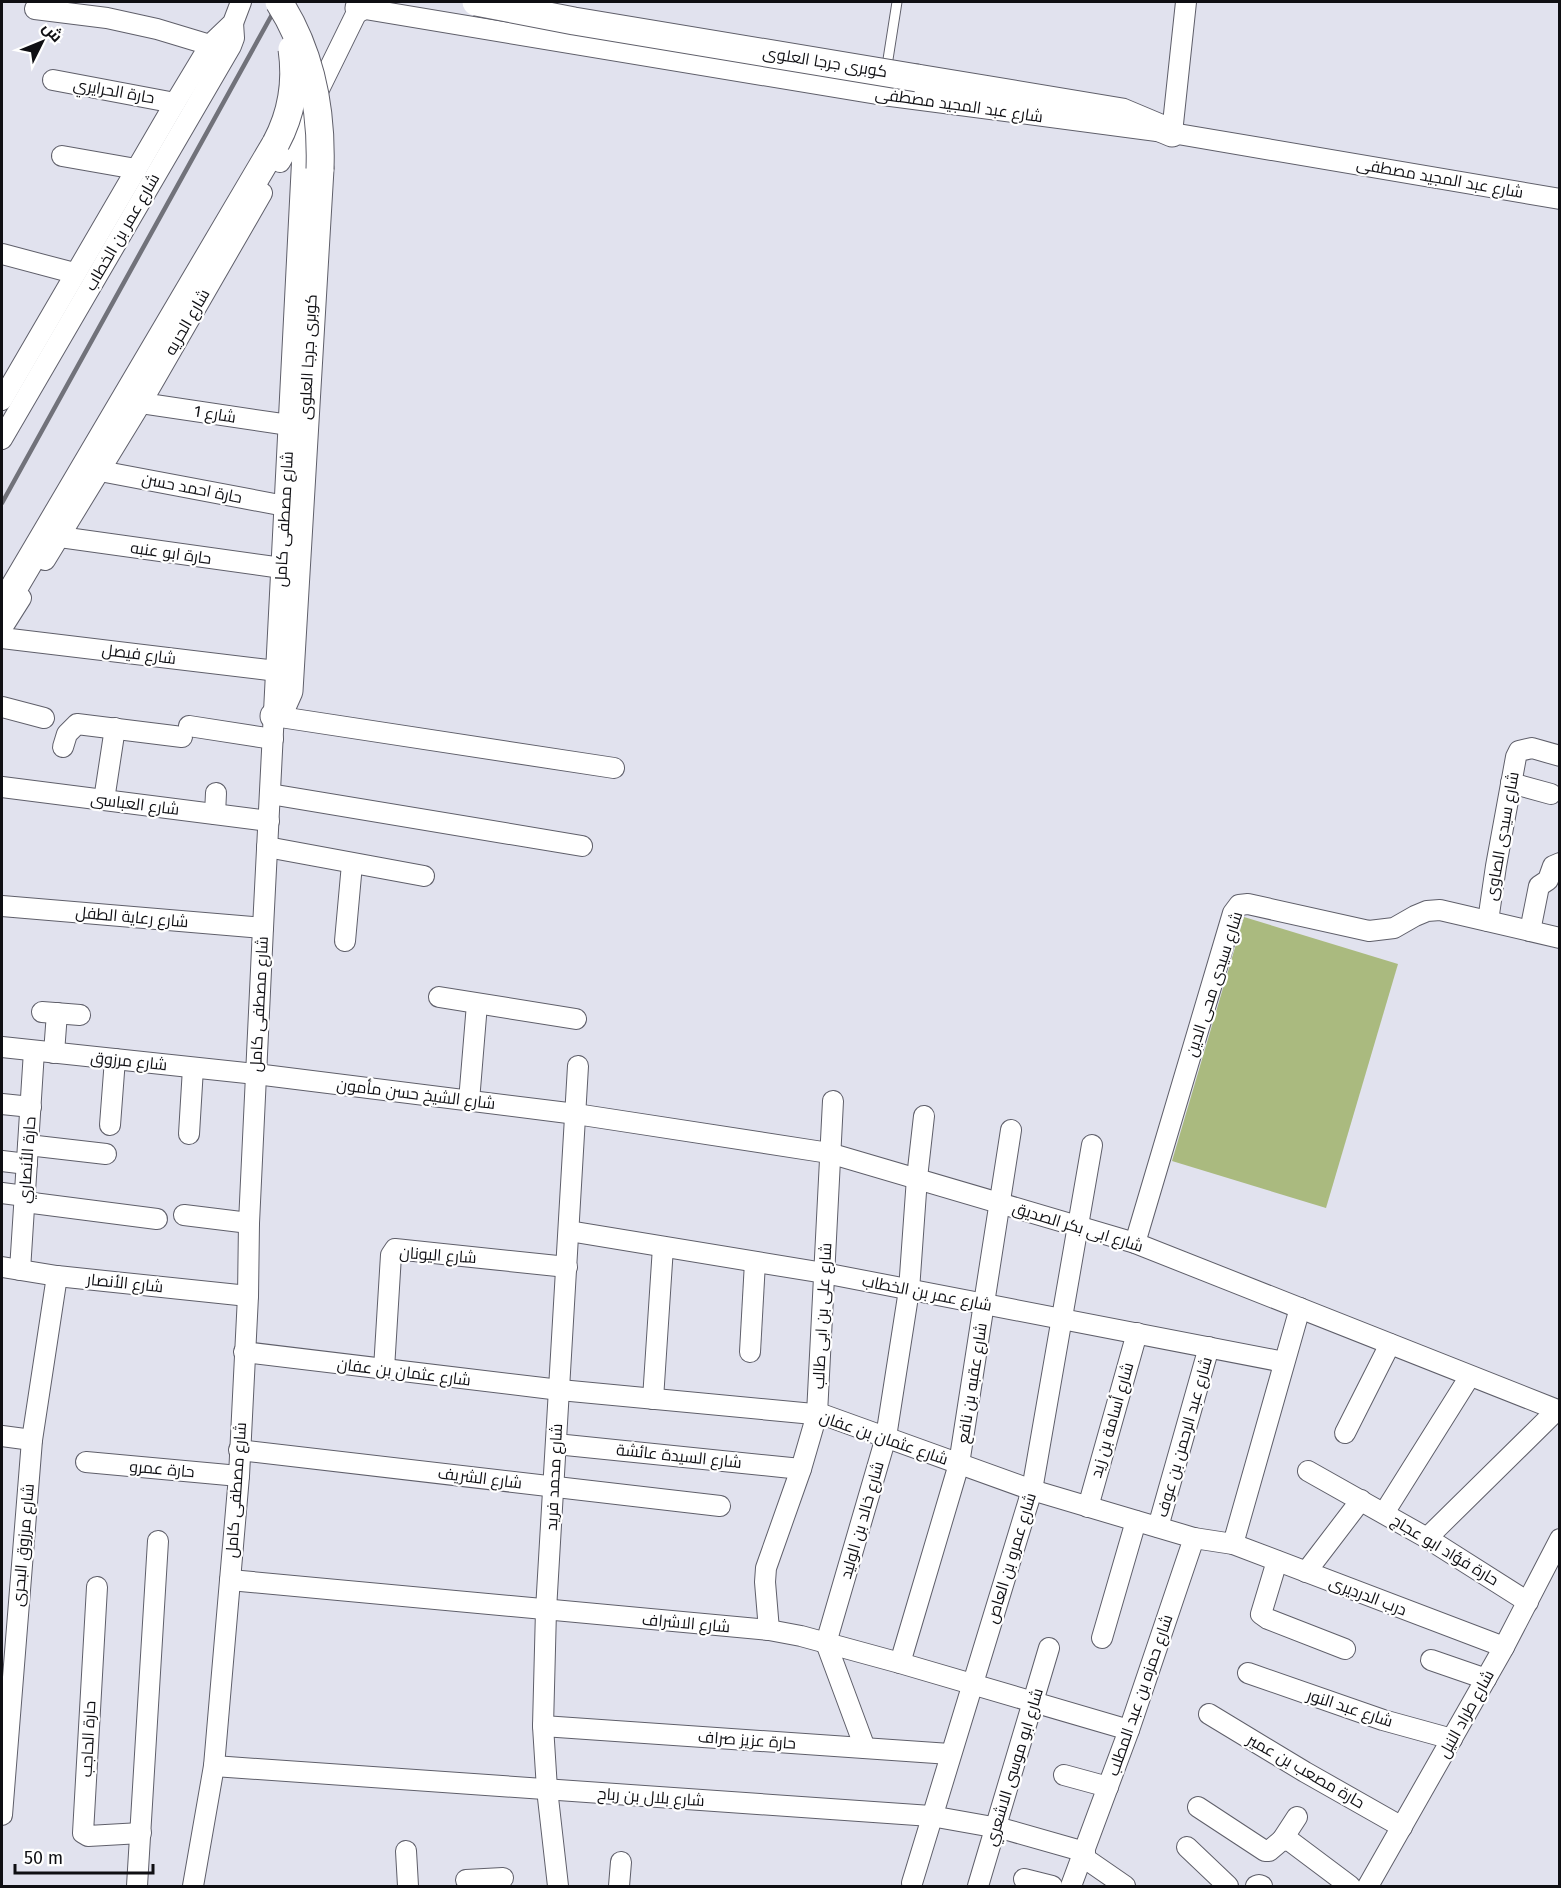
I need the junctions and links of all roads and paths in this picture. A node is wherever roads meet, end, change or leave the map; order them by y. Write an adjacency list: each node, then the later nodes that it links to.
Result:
1 (241, 2): 9 (street, شارع عمر بن الخطاب)
2 (272, 2): 29 (street, bridge)
3 (279, 2): 35 (street, كوبرى جرجا العلوى, bridge)
4 (476, 2): 15 (street, كوبرى جرجا العلوى, bridge)
5 (897, 2): 12 (lane)
6 (1186, 2): 15 (street)
7 (361, 5): 12 (street, شارع عبد المجيد مصطفى); 14 (street, شارع الحريه)
8 (35, 9): 10 (street)
9 (233, 23): 10 (street, شارع عمر بن الخطاب); 24 (street, شارع عمر بن الخطاب)
10 (210, 45): 13 (street, شارع عمر بن الخطاب)
11 (53, 80): 13 (street, حارة الحرايري)
12 (883, 95): 15 (street, شارع عبد المجيد مصطفى)
13 (175, 103): 17 (street, شارع عمر بن الخطاب)
14 (304, 120): 22 (street, شارع الحريه); 23 (street, شارع مصطفى كامل)
15 (1172, 133): 18 (street, شارع عبد المجيد مصطفى)
16 (62, 156): 17 (street)
17 (136, 169): 20 (street, شارع عمر بن الخطاب)
18 (1560, 199)
19 (2, 254): 20 (street)
20 (74, 273): 21 (street, شارع عمر بن الخطاب)
21 (2, 400)
22 (141, 403): 23 (street, شارع 1); 25 (street, شارع الحريه)
23 (289, 425): 26 (street, شارع مصطفى كامل)
24 (2, 439)
25 (100, 471): 26 (street, حارة احمد حسن); 27 (street, شارع الحريه)
26 (285, 506): 28 (street, شارع مصطفى كامل)
27 (60, 537): 28 (street, حارة ابو عنبه); 30 (street, شارع الحريه)
28 (282, 568): 32 (street, شارع مصطفى كامل)
29 (2, 608)
30 (2, 628)
31 (2, 638): 32 (street, شارع فيصل)
32 (277, 671): 35 (street, شارع مصطفى كامل)
33 (2, 707): 34 (street)
34 (44, 718)
35 (273, 727): 36 (street); 39 (street); 43 (street, شارع مصطفى كامل)
36 (115, 728): 37 (street); 45 (street)
37 (63, 747)
38 (1560, 756): 40 (street, شارع سيدى الصاوى)
39 (614, 768)
40 (1511, 783): 44 (street); 54 (street, شارع سيدى الصاوى)
41 (2, 787): 45 (street, شارع العباسى)
42 (216, 793): 46 (street)
43 (270, 794): 47 (street, شارع مصطفى كامل); 48 (street)
44 (1551, 794)
45 (104, 800): 46 (street, شارع العباسى)
46 (215, 814): 47 (street, شارع العباسى)
47 (269, 821): 49 (street, شارع مصطفى كامل)
48 (582, 846)
49 (267, 847): 51 (street); 55 (street, شارع مصطفى كامل)
50 (1560, 863): 56 (street)
51 (352, 864): 52 (street); 58 (street)
52 (424, 876)
53 (2, 906): 55 (street, شارع رعاية الطفل)
54 (1488, 921): 56 (street, شارع سيدى محى الدين); 93 (street, شارع سيدى محى الدين)
55 (263, 927): 69 (street, شارع مصطفى كامل)
56 (1530, 931): 57 (street, شارع سيدى محى الدين)
57 (1560, 938)
58 (345, 941)
59 (439, 997): 60 (street)
60 (477, 1004): 62 (street); 70 (street)
61 (80, 1015): 65 (street)
62 (576, 1019)
63 (2, 1047): 64 (street, شارع مرزوق)
64 (34, 1051): 65 (street, شارع مرزوق); 73 (street, حارة الأنصاري)
65 (54, 1053): 66 (street, شارع مرزوق)
66 (115, 1059): 68 (street, شارع مرزوق); 76 (street)
67 (578, 1066): 74 (street, شارع محمد فريد)
68 (193, 1068): 69 (street, شارع مرزوق); 78 (street)
69 (256, 1074): 70 (street, شارع الشيخ حسن مأمون); 90 (street, شارع مصطفى كامل)
70 (469, 1101): 74 (street, شارع الشيخ حسن مأمون)
71 (833, 1101): 82 (street, شارع على بن ابى طالب)
72 (2, 1104): 73 (street)
73 (31, 1107): 80 (street, حارة الأنصاري)
74 (576, 1114): 82 (street, شارع ابى بكر الصديق); 92 (street, شارع محمد فريد)
75 (924, 1116): 84 (street, شارع خالد بن الوليد)
76 (110, 1125)
77 (1011, 1130): 87 (street, شارع عقبه بن نافع)
78 (189, 1134)
79 (1092, 1145): 91 (street, شارع عمرو بن العاص)
80 (28, 1154): 81 (street); 83 (street); 86 (street, حارة الأنصاري)
81 (106, 1154)
82 (829, 1154): 84 (street, شارع ابى بكر الصديق); 98 (street, شارع على بن ابى طالب)
83 (2, 1161)
84 (917, 1178): 87 (street, شارع ابى بكر الصديق); 100 (street, شارع خالد بن الوليد)
85 (2, 1193): 86 (street)
86 (25, 1199): 89 (street); 97 (street, حارة الأنصاري)
87 (1000, 1203): 91 (street, شارع ابى بكر الصديق); 102 (street, شارع عقبه بن نافع)
88 (184, 1215): 90 (street)
89 (157, 1219)
90 (249, 1223): 101 (street, شارع مصطفى كامل)
91 (1077, 1226): 93 (street, شارع ابى بكر الصديق); 104 (street, شارع عمرو بن العاص)
92 (569, 1231): 94 (street, شارع عمر بن الخطاب); 96 (street, شارع محمد فريد)
93 (1135, 1244): 103 (street, شارع ابى بكر الصديق)
94 (663, 1247): 95 (street, شارع عمر بن الخطاب); 114 (street)
95 (755, 1262): 98 (street, شارع عمر بن الخطاب); 109 (street)
96 (567, 1267): 111 (street, شارع اليونان); 113 (street, شارع محمد فريد)
97 (11, 1268): 99 (street, شارع الأنصار)
98 (824, 1274): 100 (street, شارع عمر بن الخطاب); 116 (street, شارع على بن ابى طالب)
99 (57, 1276): 101 (street, شارع الأنصار); 120 (street, شارع مرزوق البحرى)
100 (909, 1290): 102 (street, شارع عمر بن الخطاب); 119 (street, شارع خالد بن الوليد)
101 (248, 1296): 108 (street, شارع مصطفى كامل)
102 (985, 1304): 104 (street, شارع عمر بن الخطاب); 124 (street, شارع عقبه بن نافع)
103 (1300, 1308): 106 (street, شارع ابى بكر الصديق); 110 (street)
104 (1061, 1319): 105 (street, شارع عمر بن الخطاب); 129 (street, شارع عمرو بن العاص)
105 (1137, 1333): 107 (street, شارع عمر بن الخطاب); 132 (street, شارع أسامة بن زيد)
106 (1390, 1344): 112 (street, شارع ابى بكر الصديق); 117 (street)
107 (1209, 1347): 110 (street, شارع عمر بن الخطاب); 135 (street, شارع عبد الرحمن بن عوف)
108 (244, 1352): 111 (street, شارع عثمان بن عفان); 122 (street, شارع مصطفى كامل)
109 (750, 1352)
110 (1284, 1362): 140 (street)
111 (384, 1369): 113 (street, شارع عثمان بن عفان)
112 (1470, 1376): 115 (street, شارع ابى بكر الصديق); 133 (street)
113 (560, 1390): 114 (street, شارع عثمان بن عفان); 121 (street, شارع محمد فريد)
114 (654, 1399): 116 (street, شارع عثمان بن عفان)
115 (1558, 1411): 137 (street)
116 (817, 1414): 119 (street, شارع عثمان بن عفان); 125 (street, شارع على بن ابى طالب)
117 (1345, 1433)
118 (2, 1436): 120 (street)
119 (886, 1437): 124 (street, شارع عثمان بن عفان); 149 (street, شارع خالد بن الوليد)
120 (32, 1440): 167 (street, شارع مرزوق البحرى)
121 (556, 1444): 125 (street, شارع السيدة عائشة); 128 (street, شارع محمد فريد)
122 (239, 1450): 127 (street, شارع مصطفى كامل); 128 (street, شارع الشريف)
123 (86, 1462): 127 (street, حارة عمرو)
124 (959, 1464): 129 (street, شارع عثمان بن عفان); 154 (street, شارع عقبه بن نافع)
125 (801, 1468): 147 (street, شارع على بن ابى طالب)
126 (1308, 1471): 130 (street, حارة فؤاد ابو عجاج)
127 (239, 1476): 143 (street, شارع مصطفى كامل)
128 (554, 1487): 131 (street, شارع الشريف); 146 (street, شارع محمد فريد)
129 (1032, 1490): 132 (street, شارع عثمان بن عفان); 157 (street, شارع عمرو بن العاص)
130 (1361, 1500): 133 (street, حارة فؤاد ابو عجاج); 142 (street)
131 (720, 1506)
132 (1088, 1507): 134 (street, شارع عثمان بن عفان)
133 (1384, 1513): 137 (street, حارة فؤاد ابو عجاج)
134 (1136, 1521): 135 (street, شارع عثمان بن عفان); 148 (street)
135 (1158, 1527): 136 (street, شارع عثمان بن عفان)
136 (1194, 1538): 140 (street, شارع عثمان بن عفان); 161 (street, شارع حمزه بن عبد المطلب)
137 (1428, 1538): 145 (street, حارة فؤاد ابو عجاج)
138 (1560, 1539): 145 (street, شارع طراد النيل)
139 (158, 1541): 176 (street)
140 (1233, 1544): 141 (street, درب الدرديرى)
141 (1277, 1561): 142 (street, درب الدرديرى); 152 (street)
142 (1306, 1572): 150 (street, درب الدرديرى)
143 (230, 1580): 146 (street, شارع الاشراف); 165 (street, شارع مصطفى كامل)
144 (97, 1587): 176 (street, حارة الحاجب)
145 (1528, 1602): 150 (street, شارع طراد النيل)
146 (546, 1611): 147 (street, شارع الاشراف); 160 (street, شارع محمد فريد)
147 (769, 1630): 149 (street, شارع الاشراف)
148 (1102, 1638)
149 (826, 1643): 154 (street, شارع الاشراف); 163 (street)
150 (1504, 1647): 156 (street, شارع طراد النيل)
151 (1049, 1648): 158 (street, شارع ابو موسى الاشعري)
152 (1345, 1649)
153 (1431, 1660): 156 (street)
154 (900, 1663): 157 (street, شارع الاشراف)
155 (1248, 1674): 162 (street, شارع عبد النور)
156 (1486, 1679): 162 (street, شارع طراد النيل)
157 (972, 1684): 158 (street, شارع الاشراف); 164 (street, شارع عمرو بن العاص)
158 (1033, 1702): 161 (street, شارع الاشراف); 174 (street, شارع ابو موسى الاشعري)
159 (1209, 1714): 175 (street, حارة مصعب بن عمير)
160 (543, 1726): 163 (street, حارة عزيز صراف); 169 (street, شارع محمد فريد)
161 (1129, 1730): 168 (street, شارع حمزه بن عبد المطلب)
162 (1452, 1739): 175 (street, شارع طراد النيل)
163 (865, 1748): 164 (street, حارة عزيز صراف)
164 (950, 1754): 172 (street, شارع عمرو بن العاص)
165 (214, 1766): 169 (street, شارع بلال بن رباح); 187 (street, شارع مصطفى كامل)
166 (1064, 1775): 168 (street)
167 (3, 1780): 171 (street, شارع مرزوق البحرى)
168 (1108, 1787): 180 (street, شارع حمزه بن عبد المطلب)
169 (547, 1790): 172 (street, شارع بلال بن رباح); 189 (street, شارع محمد فريد)
170 (1198, 1807): 177 (street)
171 (2, 1815)
172 (931, 1816): 174 (street, شارع بلال بن رباح); 185 (street, شارع عمرو بن العاص)
173 (1297, 1817): 177 (street)
174 (996, 1827): 180 (street, شارع بلال بن رباح); 191 (street, شارع ابو موسى الاشعري)
175 (1402, 1827): 199 (street, شارع طراد النيل)
176 (141, 1833): 186 (street)
177 (1282, 1840): 198 (street)
178 (1187, 1847): 195 (street)
179 (406, 1851): 188 (street)
180 (1084, 1854): 193 (street, شارع حمزه بن عبد المطلب); 194 (street, شارع بلال بن رباح)
181 (621, 1862): 190 (street)
182 (503, 1876): 183 (street)
183 (466, 1878)
184 (1023, 1879): 192 (street)
185 (912, 1882)
186 (136, 1887)
187 (193, 1887)
188 (408, 1887)
189 (558, 1887)
190 (619, 1887)
191 (978, 1887)
192 (1052, 1887)
193 (1071, 1887)
194 (1125, 1887)
195 (1228, 1887)
196 (1256, 1887): 197 (street)
197 (1262, 1887)
198 (1350, 1887)
199 (1368, 1887)

